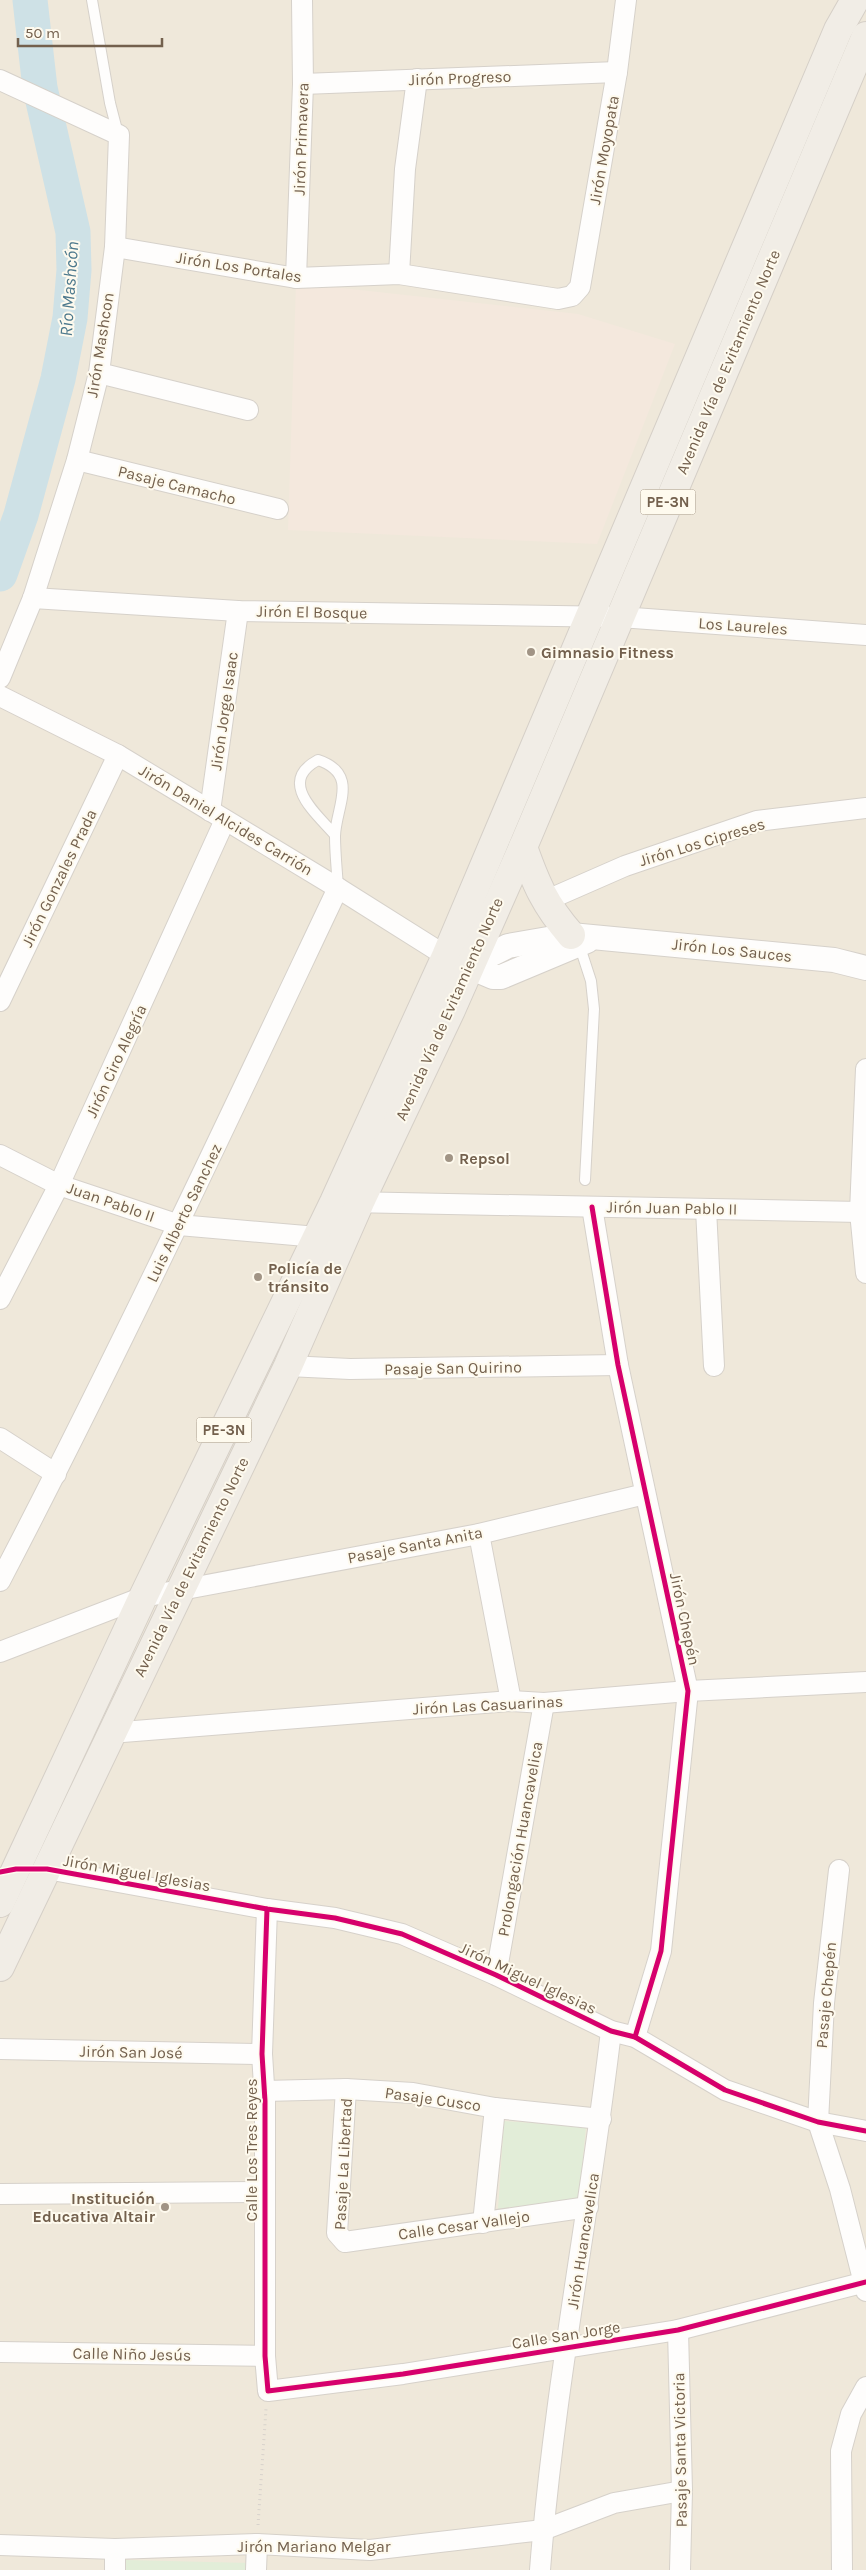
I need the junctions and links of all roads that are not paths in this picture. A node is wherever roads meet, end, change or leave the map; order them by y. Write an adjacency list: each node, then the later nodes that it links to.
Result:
1 (92, 0): 10 (lane, Jirón Mashcon)
2 (302, 0): 9 (street, Jirón Primavera)
3 (626, 0): 6 (street, Jirón Moyopata)
4 (855, 0): 22 (highway, Avenida Vía de Evitamiento Norte / PE-3N)
5 (866, 36): 21 (highway, Avenida Vía de Evitamiento Norte / PE-3N)
6 (617, 72): 8 (street, Jirón Progreso); 14 (street, Jirón Moyopata)
7 (0, 80): 10 (street)
8 (417, 80): 9 (street, Jirón Progreso); 12 (street)
9 (304, 84): 13 (street, Jirón Primavera)
10 (119, 135): 11 (street, Jirón Mashcon)
11 (115, 247): 13 (street, Jirón Los Portales); 15 (street, Jirón Mashcon)
12 (399, 274): 13 (street, Jirón Los Portales); 14 (street, Jirón Los Portales)
13 (296, 278)
14 (572, 296)
15 (99, 373): 16 (street); 17 (street, Jirón Mashcon)
16 (248, 410)
17 (76, 460): 18 (street, Pasaje Camacho); 19 (street, Jirón Mashcon)
18 (278, 509)
19 (33, 598): 20 (street, Jirón El Bosque); 24 (street, Jirón Mashcon)
20 (238, 611): 22 (street, Jirón El Bosque); 29 (street, Jirón Jorge Isaac)
21 (620, 617): 22 (street, Jirón El Bosque); 23 (street, Los Laureles); 26 (highway, Avenida Vía de Evitamiento Norte / PE-3N)
22 (591, 618): 26 (highway, Avenida Vía de Evitamiento Norte / PE-3N)
23 (866, 635)
24 (0, 678)
25 (0, 696): 27 (street, Jirón Daniel Alcides Carrión)
26 (565, 712): 31 (highway, Avenida Vía de Evitamiento Norte / PE-3N); 35 (highway, Avenida Vía de Evitamiento Norte / PE-3N)
27 (118, 756): 29 (street, Jirón Daniel Alcides Carrión); 37 (street, Jirón Gonzales Prada)
28 (866, 808): 33 (street, Jirón Los Cipreses)
29 (218, 815): 32 (street, Jirón Daniel Alcides Carrión); 41 (street, Jirón Ciro Alegría)
30 (335, 835): 30 (lane, Luis Alberto Sanchez); 32 (lane, Luis Alberto Sanchez)
31 (523, 847): 33 (highway); 35 (highway, Avenida Vía de Evitamiento Norte / PE-3N)
32 (338, 888): 35 (street, Jirón Daniel Alcides Carrión); 46 (street, Luis Alberto Sanchez)
33 (545, 901): 34 (highway)
34 (582, 938): 35 (street, Jirón Los Sauces); 36 (street, Jirón Los Sauces); 40 (lane)
35 (457, 961): 42 (highway, Avenida Vía de Evitamiento Norte / PE-3N)
36 (866, 968)
37 (0, 1001)
38 (865, 1078): 45 (street)
39 (0, 1155): 41 (street, Juan Pablo II)
40 (585, 1180)
41 (59, 1185): 46 (street, Juan Pablo II); 49 (street, Jirón Ciro Alegría)
42 (347, 1202): 43 (street, Jirón Juan Pablo II); 47 (highway, Avenida Vía de Evitamiento Norte / PE-3N); 51 (highway, Avenida Vía de Evitamiento Norte / PE-3N)
43 (592, 1207): 44 (street, Jirón Juan Pablo II); 50 (street, Jirón Chepén)
44 (706, 1209): 45 (street, Jirón Juan Pablo II); 52 (street)
45 (860, 1212): 48 (street)
46 (179, 1226): 47 (street, Juan Pablo II); 54 (street, Luis Alberto Sanchez)
47 (317, 1237): 59 (highway, Avenida Vía de Evitamiento Norte / PE-3N)
48 (866, 1273)
49 (0, 1299)
50 (618, 1365): 51 (street, Pasaje San Quirino); 55 (street, Jirón Chepén)
51 (288, 1366): 58 (highway, Avenida Vía de Evitamiento Norte / PE-3N)
52 (714, 1366)
53 (0, 1438): 54 (street)
54 (56, 1474): 57 (street, Luis Alberto Sanchez)
55 (645, 1494): 56 (street, Pasaje Santa Anita); 62 (street, Jirón Chepén)
56 (479, 1534): 58 (street, Pasaje Santa Anita); 63 (street)
57 (0, 1581)
58 (182, 1588): 59 (street, Pasaje Santa Anita); 65 (highway, Avenida Vía de Evitamiento Norte / PE-3N)
59 (143, 1597): 60 (street, Pasaje Santa Anita); 67 (highway, Avenida Vía de Evitamiento Norte / PE-3N)
60 (0, 1652)
61 (866, 1682): 62 (street, Jirón Las Casuarinas)
62 (688, 1691): 64 (street, Jirón Las Casuarinas); 74 (street, Jirón Chepén)
63 (511, 1701): 64 (street, Jirón Las Casuarinas); 65 (street, Jirón Las Casuarinas)
64 (544, 1703): 72 (street, Prolongación Huancavelica)
65 (110, 1733): 66 (highway, Avenida Vía de Evitamiento Norte / PE-3N)
66 (47, 1869): 67 (street); 70 (street, Jirón Miguel Iglesias); 71 (highway, Avenida Vía de Evitamiento Norte / PE-3N)
67 (8, 1870): 69 (highway, Avenida Vía de Evitamiento Norte / PE-3N)
68 (839, 1870): 81 (street, Pasaje Chepén)
69 (0, 1903)
70 (267, 1909): 72 (street, Jirón Miguel Iglesias); 76 (street, Calle Los Tres Reyes)
71 (0, 1967)
72 (496, 1975): 73 (street, Jirón Miguel Iglesias)
73 (611, 2031): 74 (street, Jirón Miguel Iglesias); 80 (street, Jirón Huancavelica)
74 (635, 2038): 81 (street, Jirón Miguel Iglesias)
75 (0, 2049): 76 (street, Jirón San José)
76 (262, 2054): 78 (street, Calle Los Tres Reyes)
77 (346, 2089): 78 (street, Pasaje Cusco); 79 (street, Pasaje Cusco); 87 (street, Pasaje La Libertad)
78 (264, 2091): 83 (street, Calle Los Tres Reyes)
79 (495, 2108): 80 (street, Pasaje Cusco); 86 (street)
80 (601, 2120): 85 (street, Jirón Huancavelica)
81 (818, 2122): 82 (street, Jirón Miguel Iglesias); 88 (street)
82 (866, 2131)
83 (264, 2192): 84 (street); 92 (street, Calle Los Tres Reyes)
84 (0, 2194)
85 (588, 2207): 86 (street, Calle Cesar Vallejo); 90 (street, Jirón Huancavelica)
86 (483, 2223): 87 (street, Calle Cesar Vallejo)
87 (340, 2239)
88 (865, 2285): 89 (street, Calle San Jorge)
89 (678, 2330): 90 (street, Calle San Jorge); 95 (street, Pasaje Santa Victoria)
90 (567, 2348): 94 (street, Calle San Jorge); 96 (street, Jirón Huancavelica)
91 (0, 2352): 92 (street, Calle Niño Jesús)
92 (265, 2356): 94 (street, Calle Los Tres Reyes)
93 (866, 2386): 104 (street)
94 (268, 2391)
95 (682, 2491): 96 (street, Jirón Mariano Melgar); 103 (street, Pasaje Santa Victoria)
96 (543, 2530): 97 (street, Jirón Mariano Melgar); 102 (street, Jirón Huancavelica)
97 (257, 2544): 99 (street, Jirón Mariano Melgar); 101 (street)
98 (0, 2545): 99 (street, Jirón Mariano Melgar)
99 (115, 2549): 100 (street)
100 (116, 2570)
101 (256, 2570)
102 (540, 2570)
103 (680, 2570)
104 (842, 2570)

